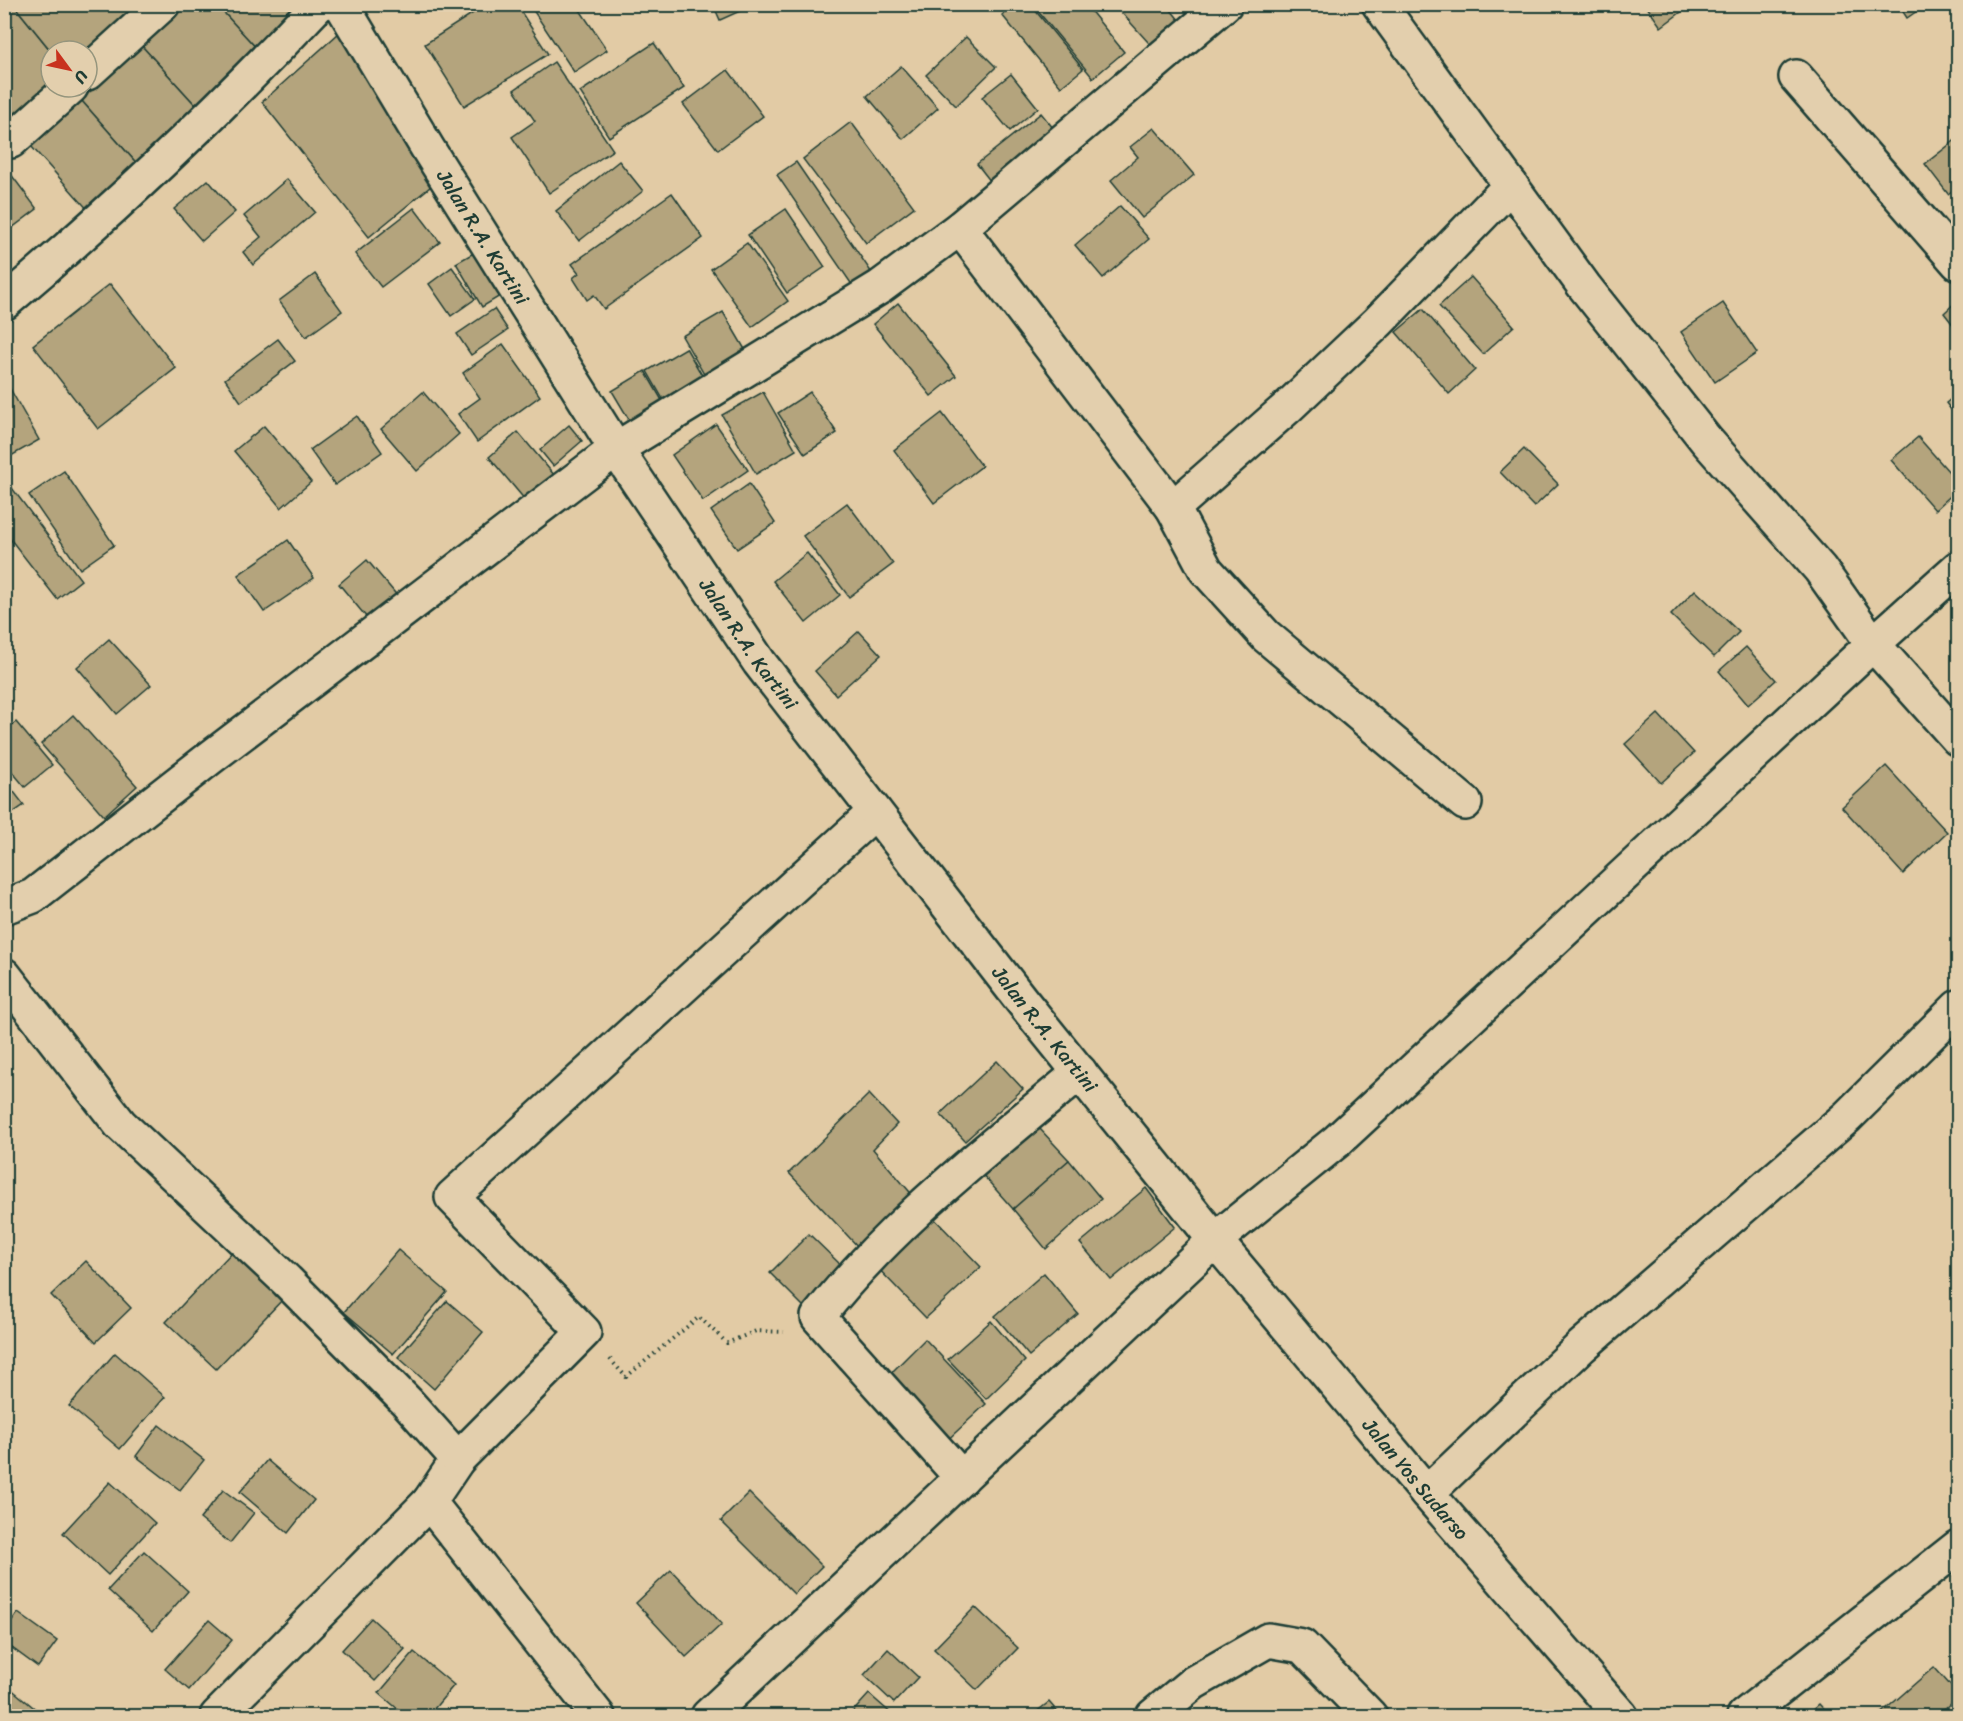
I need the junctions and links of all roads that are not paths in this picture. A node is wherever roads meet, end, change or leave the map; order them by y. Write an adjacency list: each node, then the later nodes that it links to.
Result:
1 (163, 4): 6 (street)
2 (319, 4): 13 (street)
3 (341, 4): 14 (street, Jalan R.A. Kartini)
4 (1225, 4): 11 (street)
5 (1379, 4): 10 (street)
6 (99, 62)
7 (1796, 77): 12 (street)
8 (58, 99): 9 (street)
9 (11, 141)
10 (1511, 185): 15 (street); 17 (street)
11 (960, 228): 14 (street); 15 (street)
12 (1959, 263)
13 (4, 303)
14 (616, 449): 20 (street, Jalan R.A. Kartini); 21 (street)
15 (1173, 508): 19 (street)
16 (1959, 568): 17 (street)
17 (1873, 644): 18 (street); 25 (street)
18 (1959, 739)
19 (1465, 803)
20 (875, 812): 24 (street, Jalan R.A. Kartini); 26 (street)
21 (4, 907)
22 (4, 975): 26 (street)
23 (1959, 1007): 28 (street)
24 (1080, 1072): 25 (street, Jalan R.A. Kartini); 27 (street)
25 (1215, 1240): 27 (street); 28 (street, Jalan Yos Sudarso)
26 (458, 1459): 29 (street)
27 (962, 1478): 33 (street)
28 (1426, 1493): 36 (street, Jalan Yos Sudarso)
29 (429, 1502): 31 (street); 32 (street)
30 (1959, 1547): 37 (street)
31 (217, 1716)
32 (598, 1716)
33 (708, 1716)
34 (1153, 1716): 35 (street)
35 (1370, 1716)
36 (1621, 1716)
37 (1744, 1716)

